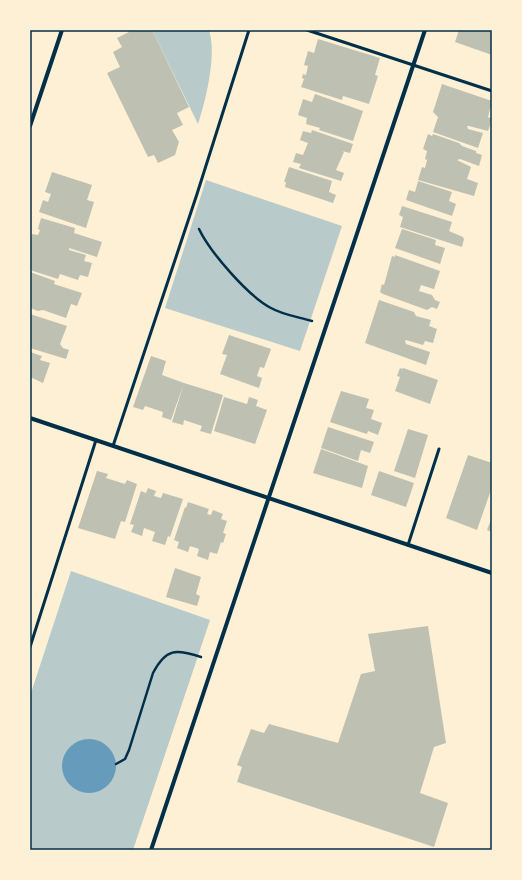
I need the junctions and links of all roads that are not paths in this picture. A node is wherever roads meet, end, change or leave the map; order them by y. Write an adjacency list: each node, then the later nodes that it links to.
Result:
1 (62, 30): 7 (street)
2 (249, 30): 10 (lane)
3 (307, 30): 5 (lane)
4 (425, 30): 5 (street)
5 (414, 64): 6 (lane); 12 (street)
6 (492, 91)
7 (30, 126)
8 (30, 418): 9 (street)
9 (96, 440): 10 (street); 15 (lane)
10 (113, 446): 12 (street)
11 (438, 449): 13 (lane)
12 (269, 498): 13 (street); 16 (street)
13 (408, 545): 14 (street)
14 (492, 573)
15 (30, 646)
16 (151, 850)

